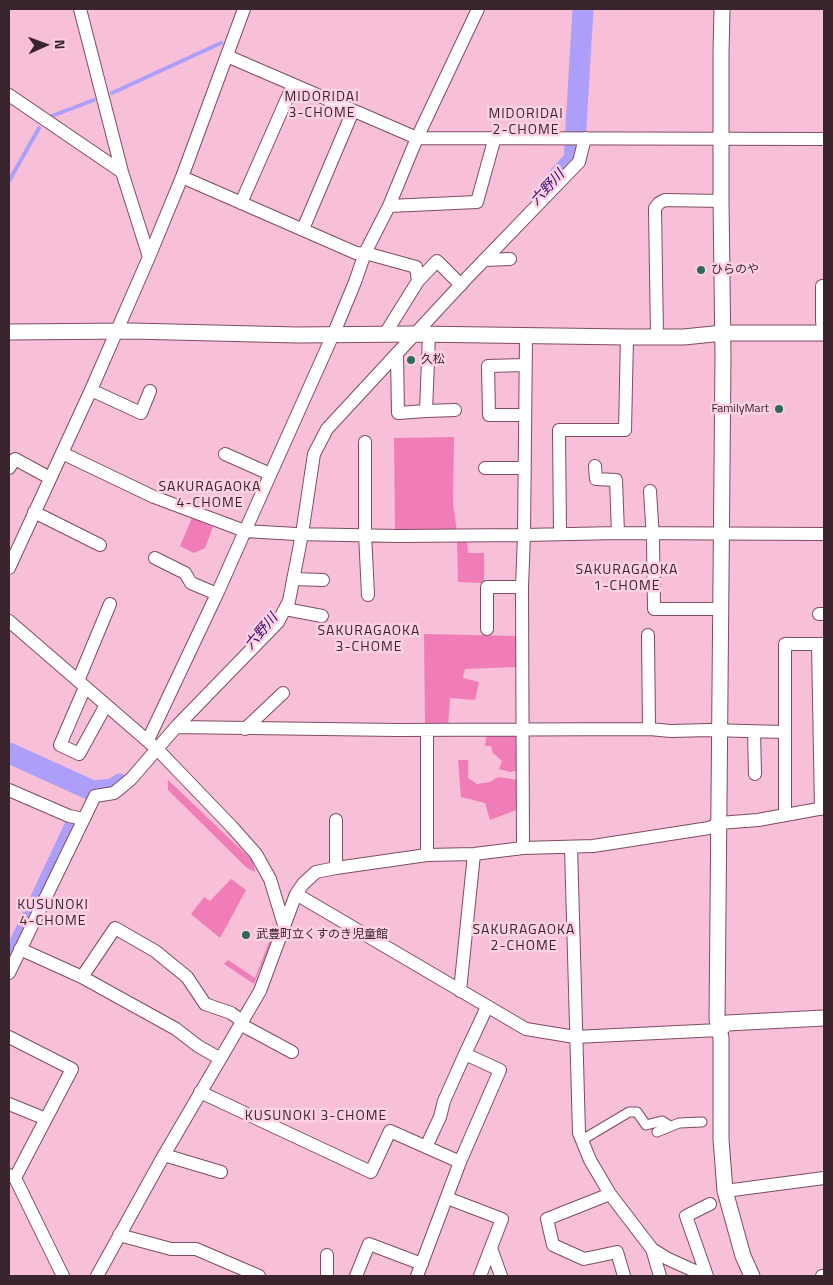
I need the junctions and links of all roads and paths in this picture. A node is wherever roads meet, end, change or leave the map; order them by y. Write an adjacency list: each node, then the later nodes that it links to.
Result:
1 (80, 9): 14 (street)
2 (244, 9): 5 (street)
3 (478, 9): 9 (street)
4 (722, 9): 12 (street)
5 (227, 56): 6 (street); 15 (street)
6 (293, 85): 8 (street); 17 (street)
7 (9, 95): 14 (street)
8 (353, 111): 9 (street); 19 (street)
9 (417, 138): 10 (street); 18 (street)
10 (495, 138): 11 (street); 18 (street)
11 (581, 138): 12 (street); 23 (street)
12 (722, 139): 13 (street); 16 (street)
13 (824, 139)
14 (122, 172): 21 (street)
15 (182, 177): 17 (street); 21 (street)
16 (721, 201): 29 (street); 36 (street)
17 (241, 203): 19 (street)
18 (389, 206): 20 (street)
19 (303, 229): 20 (street)
20 (364, 253): 24 (street); 31 (street)
21 (149, 257): 27 (street)
22 (510, 259): 23 (street)
23 (484, 260): 25 (street)
24 (418, 281): 25 (street); 32 (street)
25 (459, 283): 33 (street)
26 (822, 286): 30 (street)
27 (117, 331): 28 (street); 31 (street); 39 (street)
28 (9, 332)
29 (723, 333): 30 (street); 36 (street); 61 (street)
30 (824, 333)
31 (332, 334): 32 (street); 51 (street)
32 (385, 334): 33 (street)
33 (422, 334): 34 (street); 37 (street); 42 (street)
34 (526, 336): 35 (street); 38 (street)
35 (627, 337): 36 (street); 59 (street)
36 (657, 337)
37 (397, 355): 42 (street); 57 (street)
38 (524, 364): 43 (street); 43 (street)
39 (92, 390): 40 (street); 45 (street)
40 (150, 391)
41 (455, 410): 42 (street)
42 (426, 411)
43 (525, 415): 50 (street)
44 (365, 442): 58 (street)
45 (62, 453): 52 (street); 55 (street)
46 (225, 454): 51 (street)
47 (595, 466): 56 (street)
48 (9, 468): 52 (street)
49 (485, 468): 50 (street)
50 (525, 468): 63 (street)
51 (270, 474): 55 (street)
52 (50, 478): 54 (street)
53 (650, 491): 60 (street)
54 (34, 512): 64 (street); 66 (street)
55 (245, 531): 57 (street); 70 (street)
56 (618, 532): 59 (street); 60 (street)
57 (300, 534): 58 (street); 67 (street)
58 (365, 534): 63 (street); 71 (street)
59 (560, 534): 63 (street)
60 (652, 534): 61 (street); 73 (street)
61 (722, 534): 62 (street); 73 (street)
62 (824, 534)
63 (524, 535): 69 (street)
64 (100, 545)
65 (155, 558): 70 (street)
66 (10, 561)
67 (294, 579): 68 (street); 72 (street)
68 (323, 580)
69 (522, 587): 77 (street); 87 (street)
70 (217, 594): 91 (street)
71 (368, 595)
72 (285, 609): 75 (street); 83 (street)
73 (722, 609): 88 (street)
74 (111, 614): 80 (street)
75 (322, 616)
76 (9, 621): 80 (street)
77 (487, 629)
78 (648, 635): 85 (street)
79 (821, 644): 90 (street); 94 (street)
80 (81, 684): 82 (street); 82 (street)
81 (283, 693): 84 (street)
82 (106, 705): 91 (street)
83 (176, 727): 84 (street); 91 (street)
84 (245, 729): 86 (street)
85 (649, 729): 87 (street); 88 (street)
86 (427, 730): 87 (street); 102 (street)
87 (522, 730): 100 (street)
88 (720, 731): 89 (street); 98 (street)
89 (754, 732): 90 (street); 92 (street)
90 (784, 732): 95 (street)
91 (153, 746): 96 (street); 105 (street)
92 (754, 774)
93 (9, 790): 96 (street)
94 (822, 809): 95 (street)
95 (785, 816): 98 (street)
96 (84, 819): 106 (street)
97 (336, 820): 103 (street)
98 (719, 823): 99 (street); 113 (street)
99 (571, 847): 100 (street); 114 (street)
100 (523, 848): 101 (street)
101 (474, 854): 102 (street); 109 (street)
102 (427, 855): 103 (street)
103 (336, 868): 104 (street)
104 (296, 894): 105 (street); 109 (street)
105 (284, 925): 112 (street)
106 (20, 949): 107 (street); 108 (street)
107 (9, 973)
108 (82, 978): 112 (street); 118 (street)
109 (460, 991): 110 (street)
110 (486, 1007): 114 (street); 117 (street)
111 (824, 1018): 113 (street)
112 (241, 1022): 116 (street); 118 (street)
113 (719, 1030): 114 (street); 132 (street)
114 (575, 1037): 125 (street)
115 (9, 1038): 121 (street)
116 (292, 1052)
117 (465, 1054): 126 (street); 128 (street)
118 (219, 1058): 119 (street)
119 (200, 1092): 126 (street); 127 (street)
120 (9, 1104): 121 (street)
121 (46, 1119): 130 (street)
122 (702, 1122): 123 (street)
123 (670, 1126): 124 (street); 125 (street)
124 (657, 1132)
125 (582, 1140): 133 (street)
126 (426, 1147): 128 (street)
127 (164, 1155): 129 (street); 136 (street)
128 (460, 1162): 134 (street)
129 (221, 1172)
130 (12, 1176): 141 (street)
131 (824, 1178): 132 (street)
132 (725, 1191): 151 (street)
133 (610, 1194): 138 (street); 148 (street)
134 (446, 1198): 137 (street); 140 (street)
135 (710, 1204): 150 (street)
136 (119, 1235): 142 (street); 143 (street)
137 (490, 1248): 146 (street); 147 (street)
138 (652, 1249): 149 (street); 150 (street)
139 (326, 1255): 144 (street)
140 (419, 1270): 145 (street)
141 (63, 1276)
142 (96, 1276)
143 (259, 1276)
144 (326, 1276)
145 (356, 1276)
146 (480, 1276)
147 (501, 1276)
148 (624, 1276)
149 (660, 1276)
150 (706, 1276)
151 (752, 1276)

